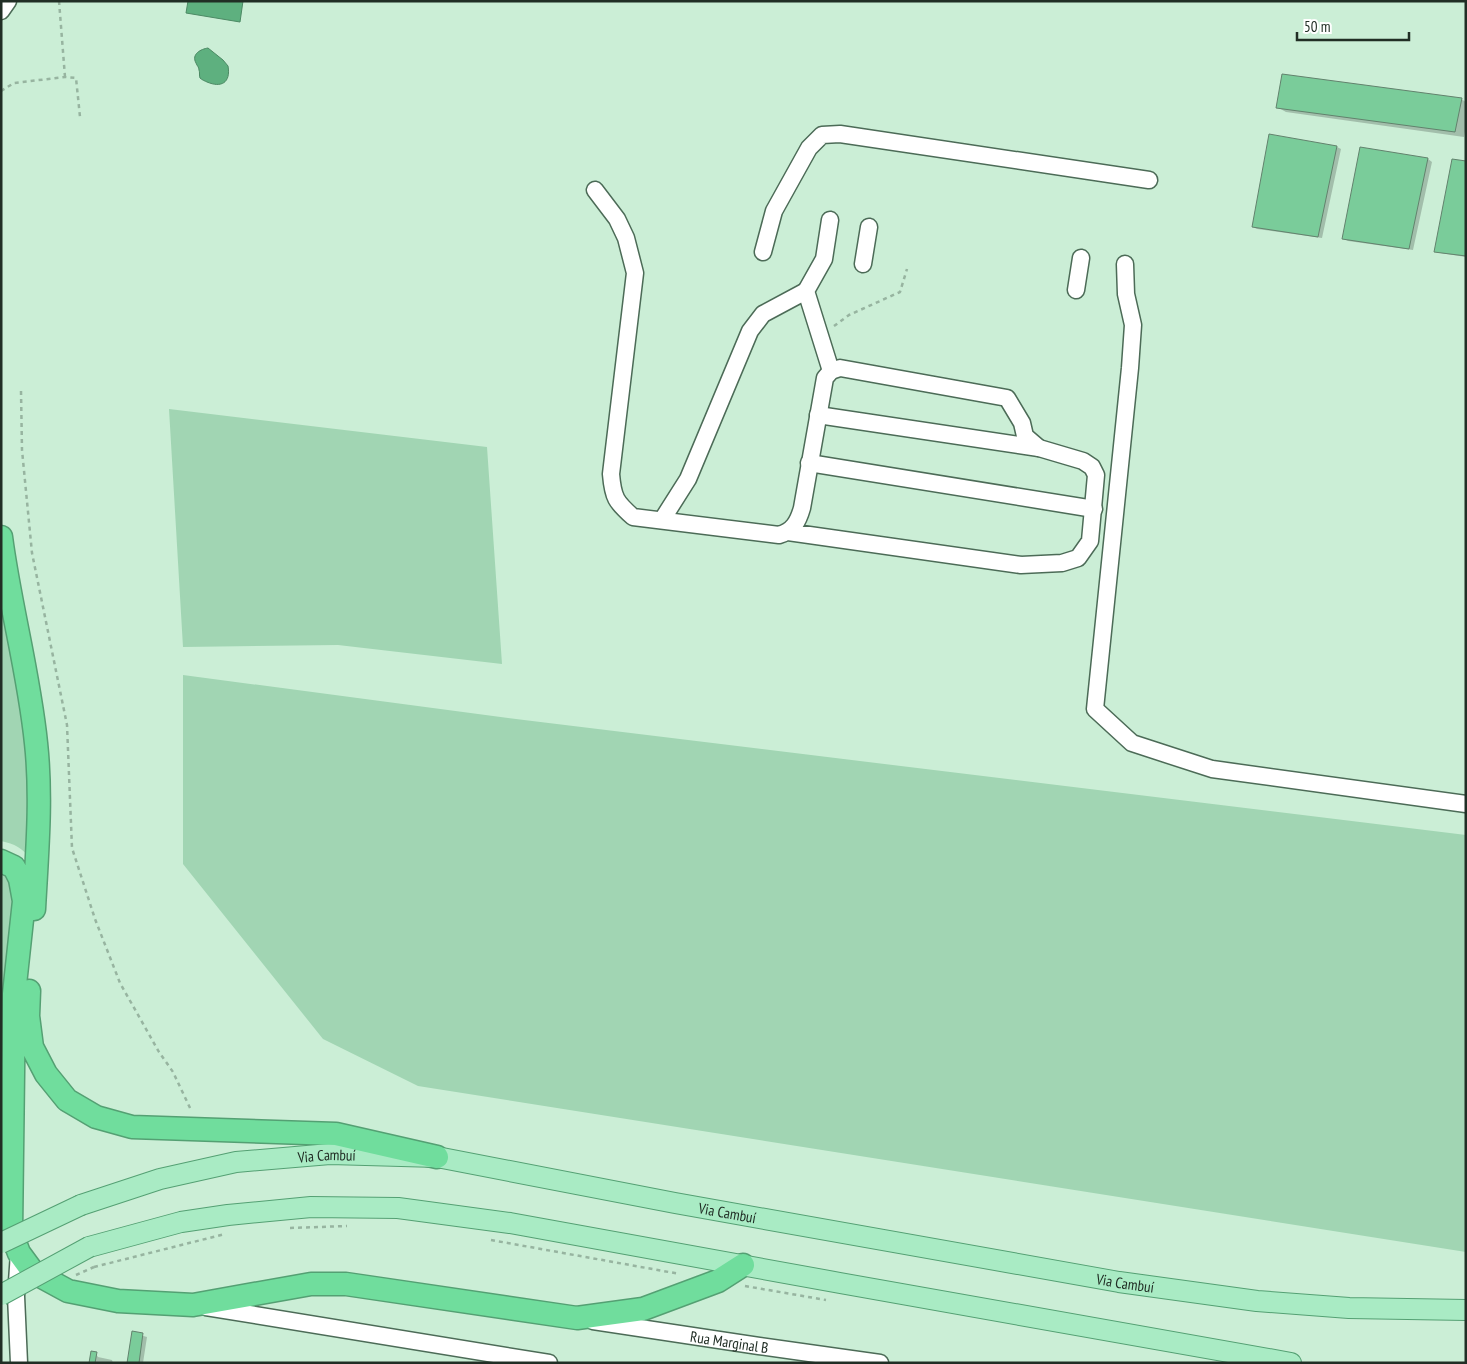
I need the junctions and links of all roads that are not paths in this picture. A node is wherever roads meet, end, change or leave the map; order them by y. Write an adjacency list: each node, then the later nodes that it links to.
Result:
1 (1, 1): 2 (street)
2 (7, 1): 3 (street)
3 (1, 11)
4 (1149, 180): 8 (street)
5 (595, 190): 19 (street)
6 (830, 220): 13 (street)
7 (869, 227): 10 (street)
8 (763, 252)
9 (1081, 258): 12 (street)
10 (863, 264)
11 (1125, 264): 22 (street)
12 (1076, 290)
13 (806, 291): 14 (street); 19 (street)
14 (831, 371): 15 (street); 16 (street)
15 (818, 414): 16 (street); 17 (street)
16 (1039, 448): 18 (street)
17 (809, 463): 18 (street); 20 (street)
18 (1094, 509): 20 (street)
19 (662, 520): 20 (street)
20 (788, 532)
21 (1, 537): 24 (highway)
22 (1466, 804)
23 (1, 861): 25 (highway)
24 (437, 1157): 25 (main road, Via Cambuí, bridge); 29 (main road, Via Cambuí)
25 (10, 1248): 28 (highway); 31 (street)
26 (743, 1265): 27 (main road, bridge); 30 (highway); 34 (main road)
27 (1, 1295)
28 (193, 1305): 30 (highway); 32 (street)
29 (1466, 1310)
30 (577, 1318): 33 (street, Rua Marginal B)
31 (19, 1363)
32 (550, 1363)
33 (880, 1363)
34 (1291, 1363)

